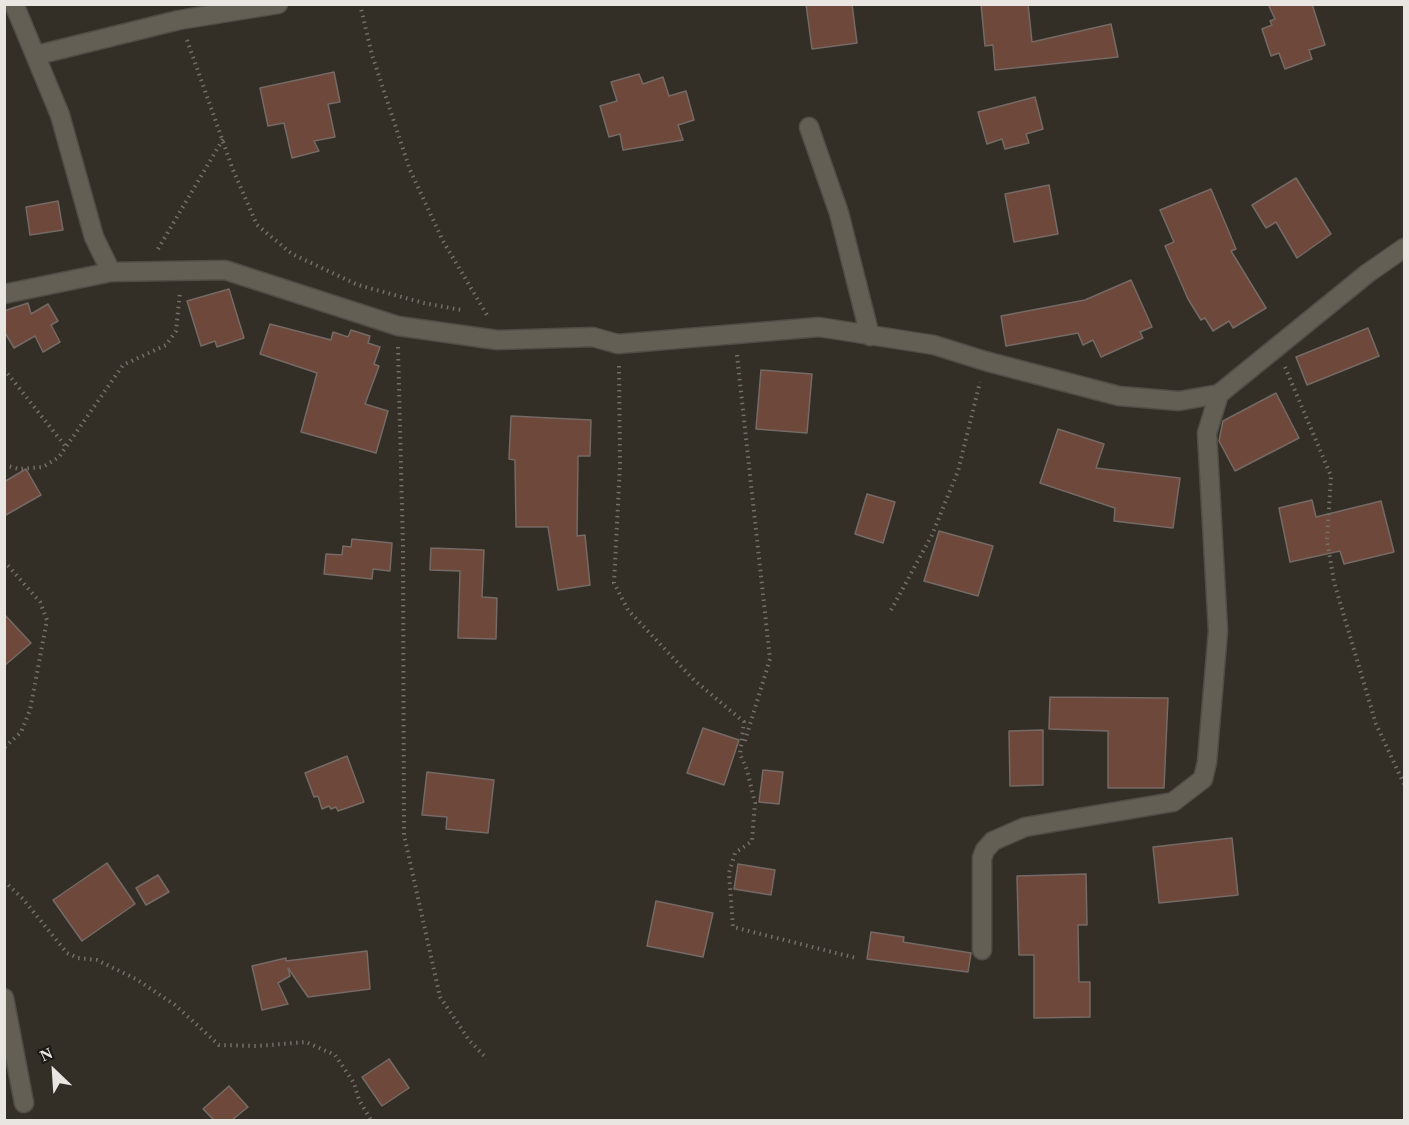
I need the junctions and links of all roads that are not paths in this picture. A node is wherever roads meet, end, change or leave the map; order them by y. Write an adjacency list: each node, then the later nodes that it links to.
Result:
1 (14, 4): 3 (street)
2 (278, 4): 4 (street)
3 (13, 28): 4 (street)
4 (37, 55): 7 (street)
5 (809, 127): 9 (street)
6 (1404, 248): 10 (street)
7 (111, 272): 8 (street); 9 (street)
8 (4, 294)
9 (870, 336): 10 (street)
10 (1219, 394): 11 (street)
11 (982, 950)
12 (4, 998): 13 (street)
13 (24, 1103)

